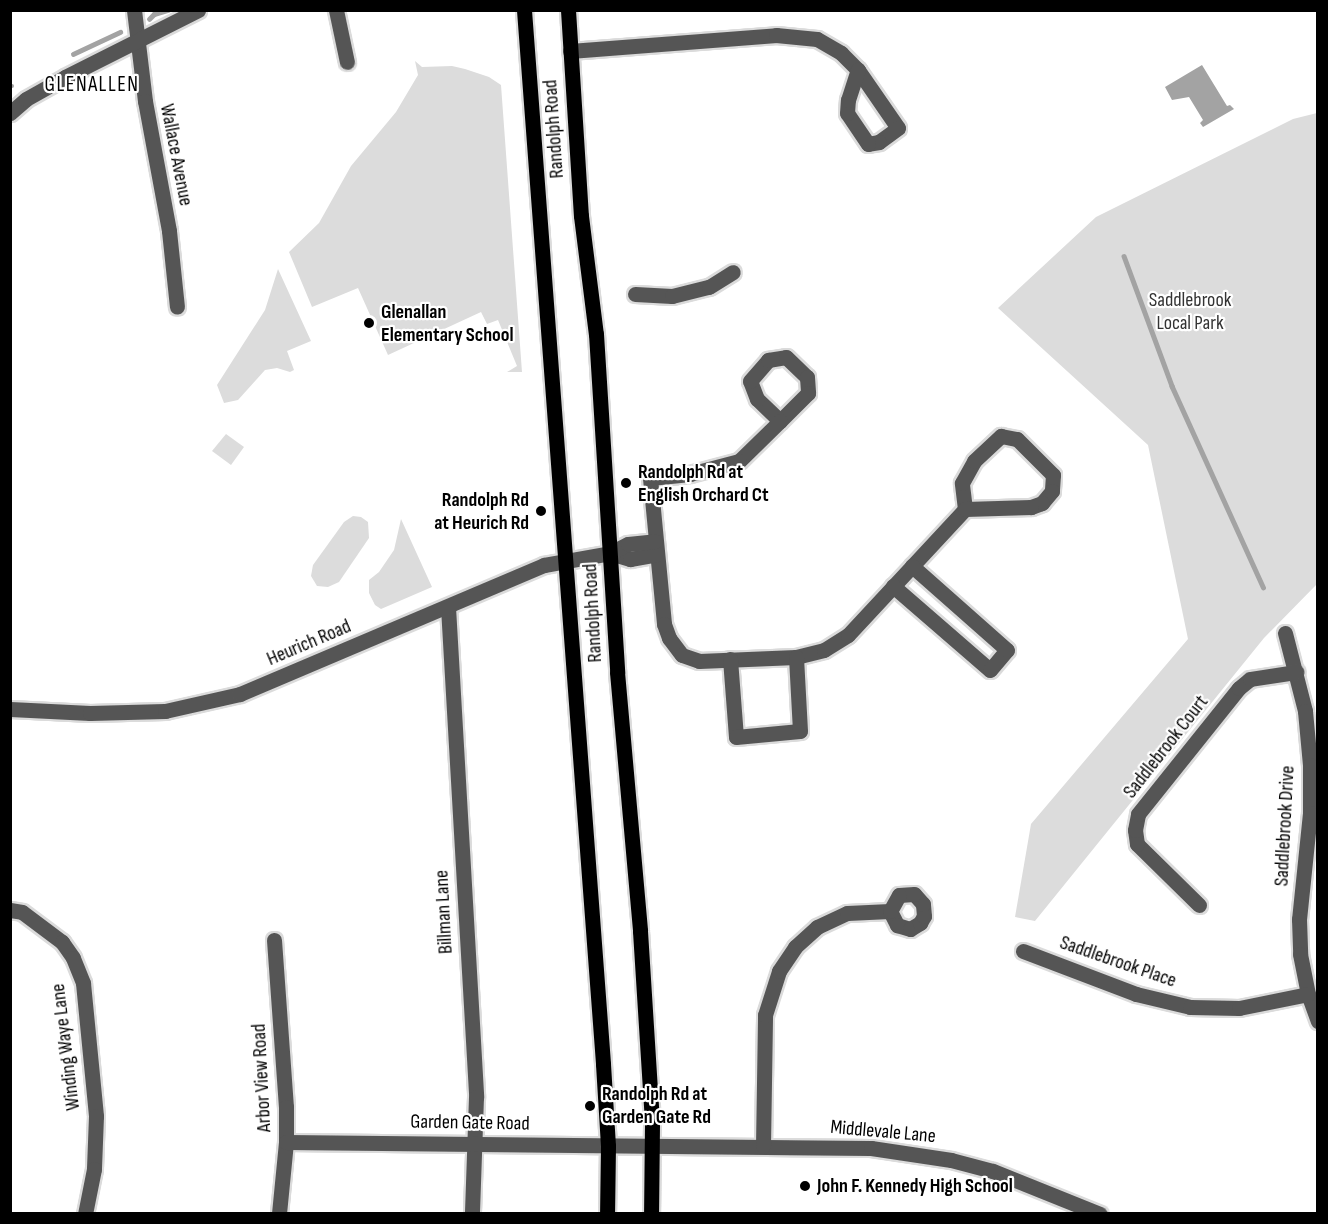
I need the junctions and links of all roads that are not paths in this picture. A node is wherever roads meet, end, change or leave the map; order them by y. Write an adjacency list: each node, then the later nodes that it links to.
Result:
1 (134, 10): 6 (street, Wallace Avenue)
2 (198, 10): 6 (street)
3 (336, 10): 8 (street)
4 (524, 10): 18 (main road, Randolph Road)
5 (568, 10): 7 (main road, Randolph Road)
6 (137, 41): 10 (street); 13 (street, Wallace Avenue)
7 (570, 51): 9 (street); 17 (main road, Randolph Road)
8 (347, 62)
9 (858, 69)
10 (10, 113)
11 (733, 272): 12 (street)
12 (635, 294)
13 (177, 307)
14 (780, 421): 16 (street)
15 (965, 509): 15 (street); 19 (street)
16 (656, 548): 17 (street, Heurich Road); 24 (street)
17 (610, 553): 18 (street, Heurich Road); 38 (main road, Randolph Road)
18 (564, 561): 21 (street, Heurich Road); 36 (main road, Randolph Road)
19 (912, 566): 20 (street); 20 (street)
20 (893, 586): 23 (street)
21 (448, 607): 26 (street, Heurich Road); 35 (street, Billman Lane)
22 (1285, 633): 25 (street, Saddlebrook Drive)
23 (796, 657): 24 (street); 24 (street)
24 (730, 659)
25 (1296, 672): 27 (street, Saddlebrook Court); 32 (street, Saddlebrook Drive)
26 (10, 709)
27 (1199, 905)
28 (10, 910): 39 (street, Winding Waye Lane)
29 (890, 911): 37 (street)
30 (273, 940): 34 (street, Arbor View Road)
31 (1023, 951): 32 (street, Saddlebrook Place)
32 (1308, 994): 33 (street, Saddlebrook Drive)
33 (1317, 1021)
34 (286, 1142): 35 (street, Garden Gate Road); 40 (street, Arbor View Road)
35 (474, 1143): 36 (street, Garden Gate Road); 41 (street, Billman Lane)
36 (608, 1146): 38 (street, Garden Gate Road); 42 (main road, Randolph Road)
37 (763, 1146): 38 (street, Middlevale Lane); 44 (street, Middlevale Lane)
38 (653, 1147): 43 (main road, Randolph Road)
39 (85, 1214)
40 (279, 1214)
41 (472, 1214)
42 (607, 1214)
43 (651, 1214)
44 (1100, 1214)

